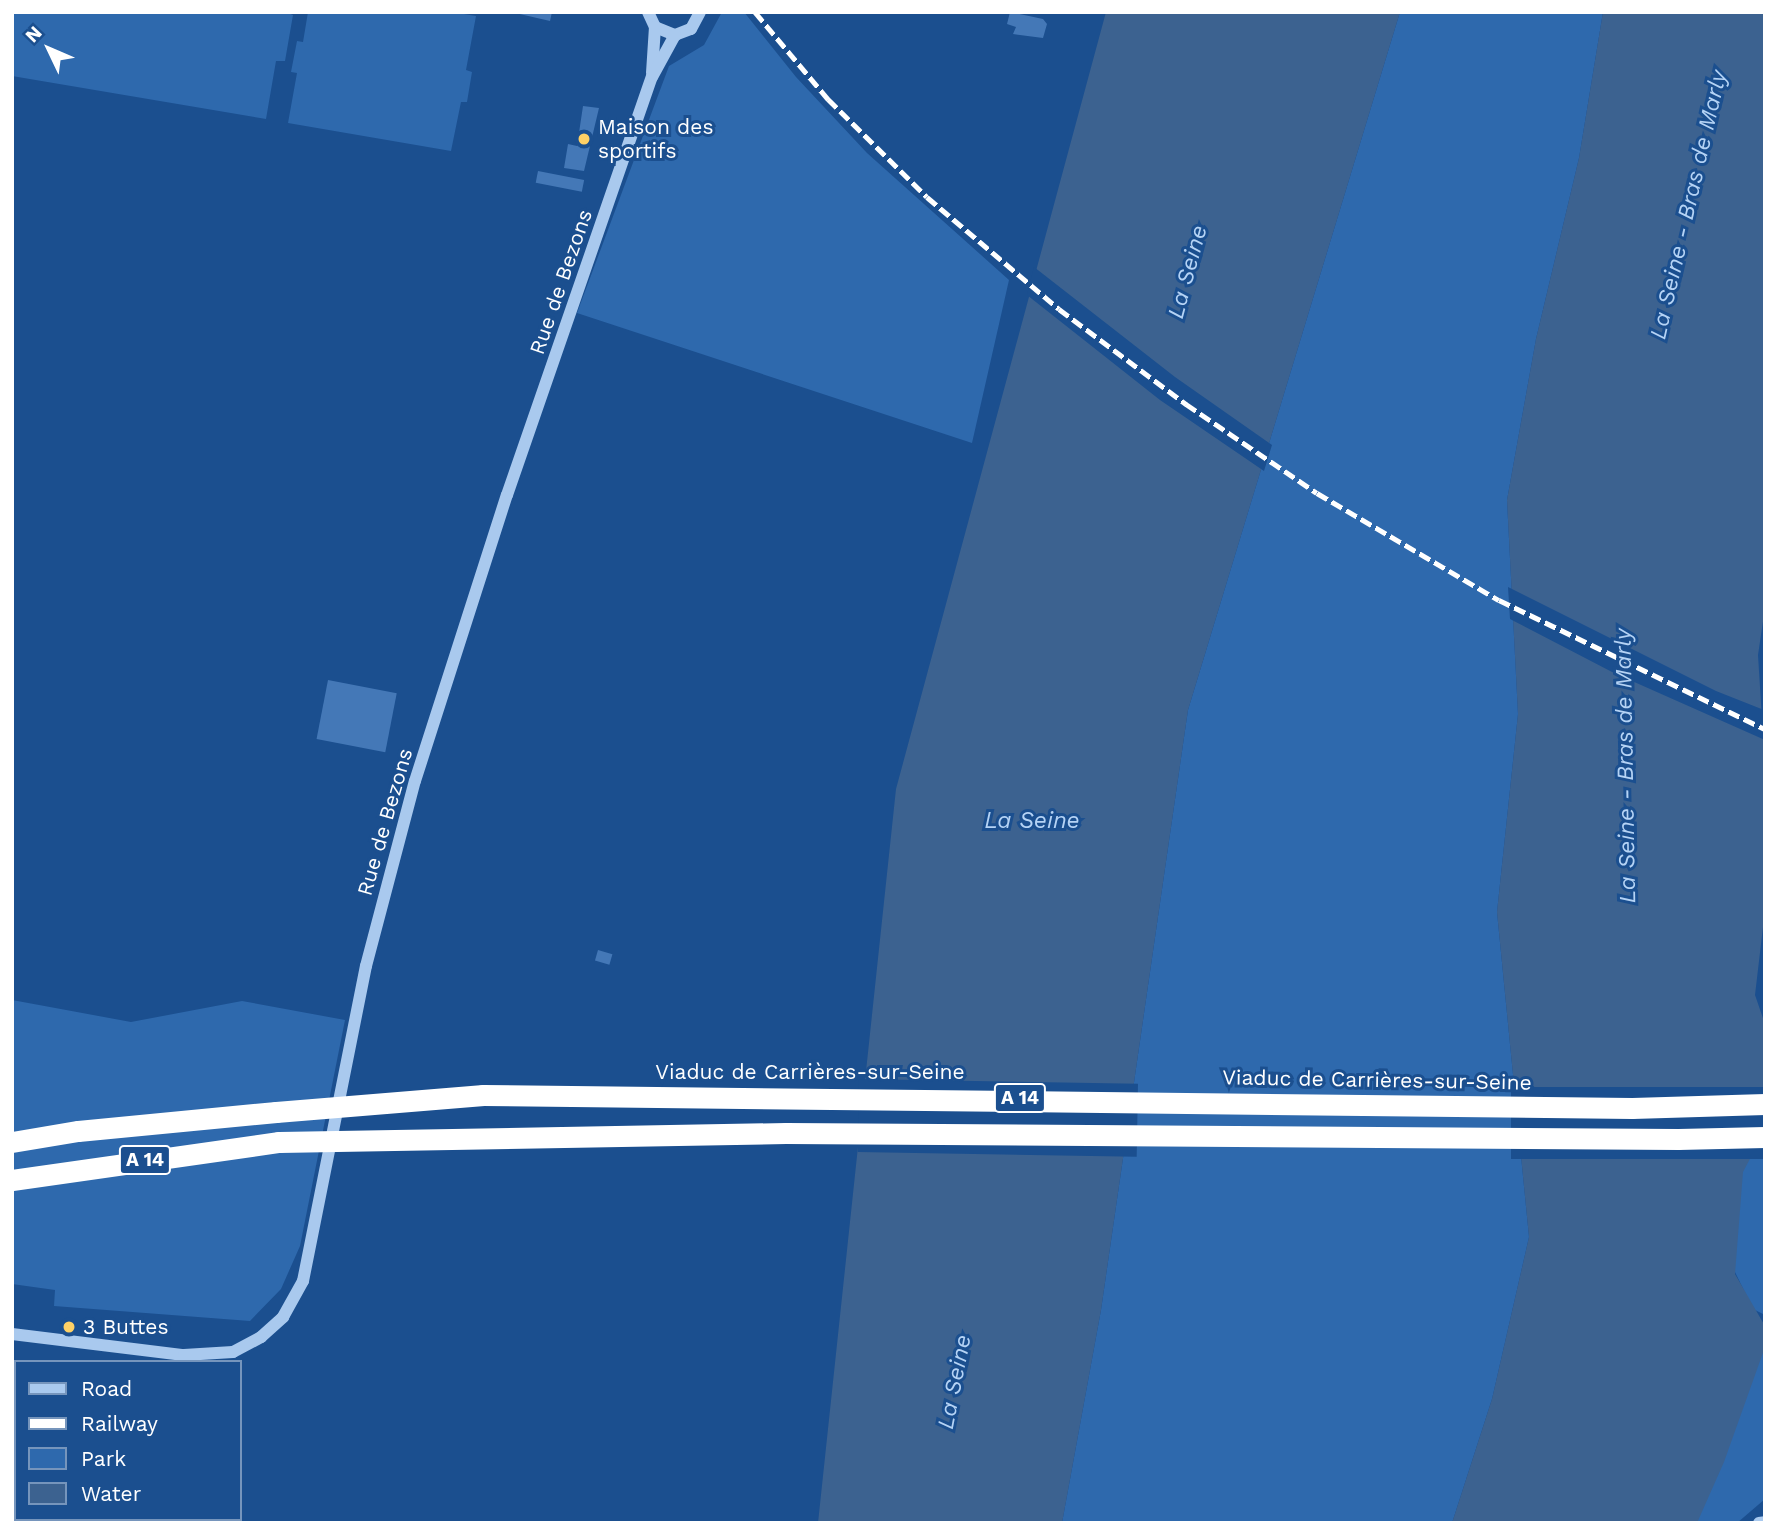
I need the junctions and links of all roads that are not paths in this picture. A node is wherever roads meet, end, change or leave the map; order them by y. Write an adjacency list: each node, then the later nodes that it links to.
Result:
1 (648, 12): 3 (street, Rue de Bezons)
2 (700, 12): 4 (street, Rue de Bezons)
3 (655, 27): 4 (street); 5 (street, Rue de Bezons)
4 (676, 35): 5 (street, Rue de Bezons)
5 (652, 77): 10 (street, Rue de Bezons)
6 (1765, 1104): 8 (highway, Viaduc de Carrières-sur-Seine / A 14, bridge)
7 (1765, 1137): 9 (highway, A 14, bridge)
8 (12, 1143)
9 (12, 1180)
10 (12, 1334)
11 (1765, 1522): 12 (street)
12 (1759, 1523)

